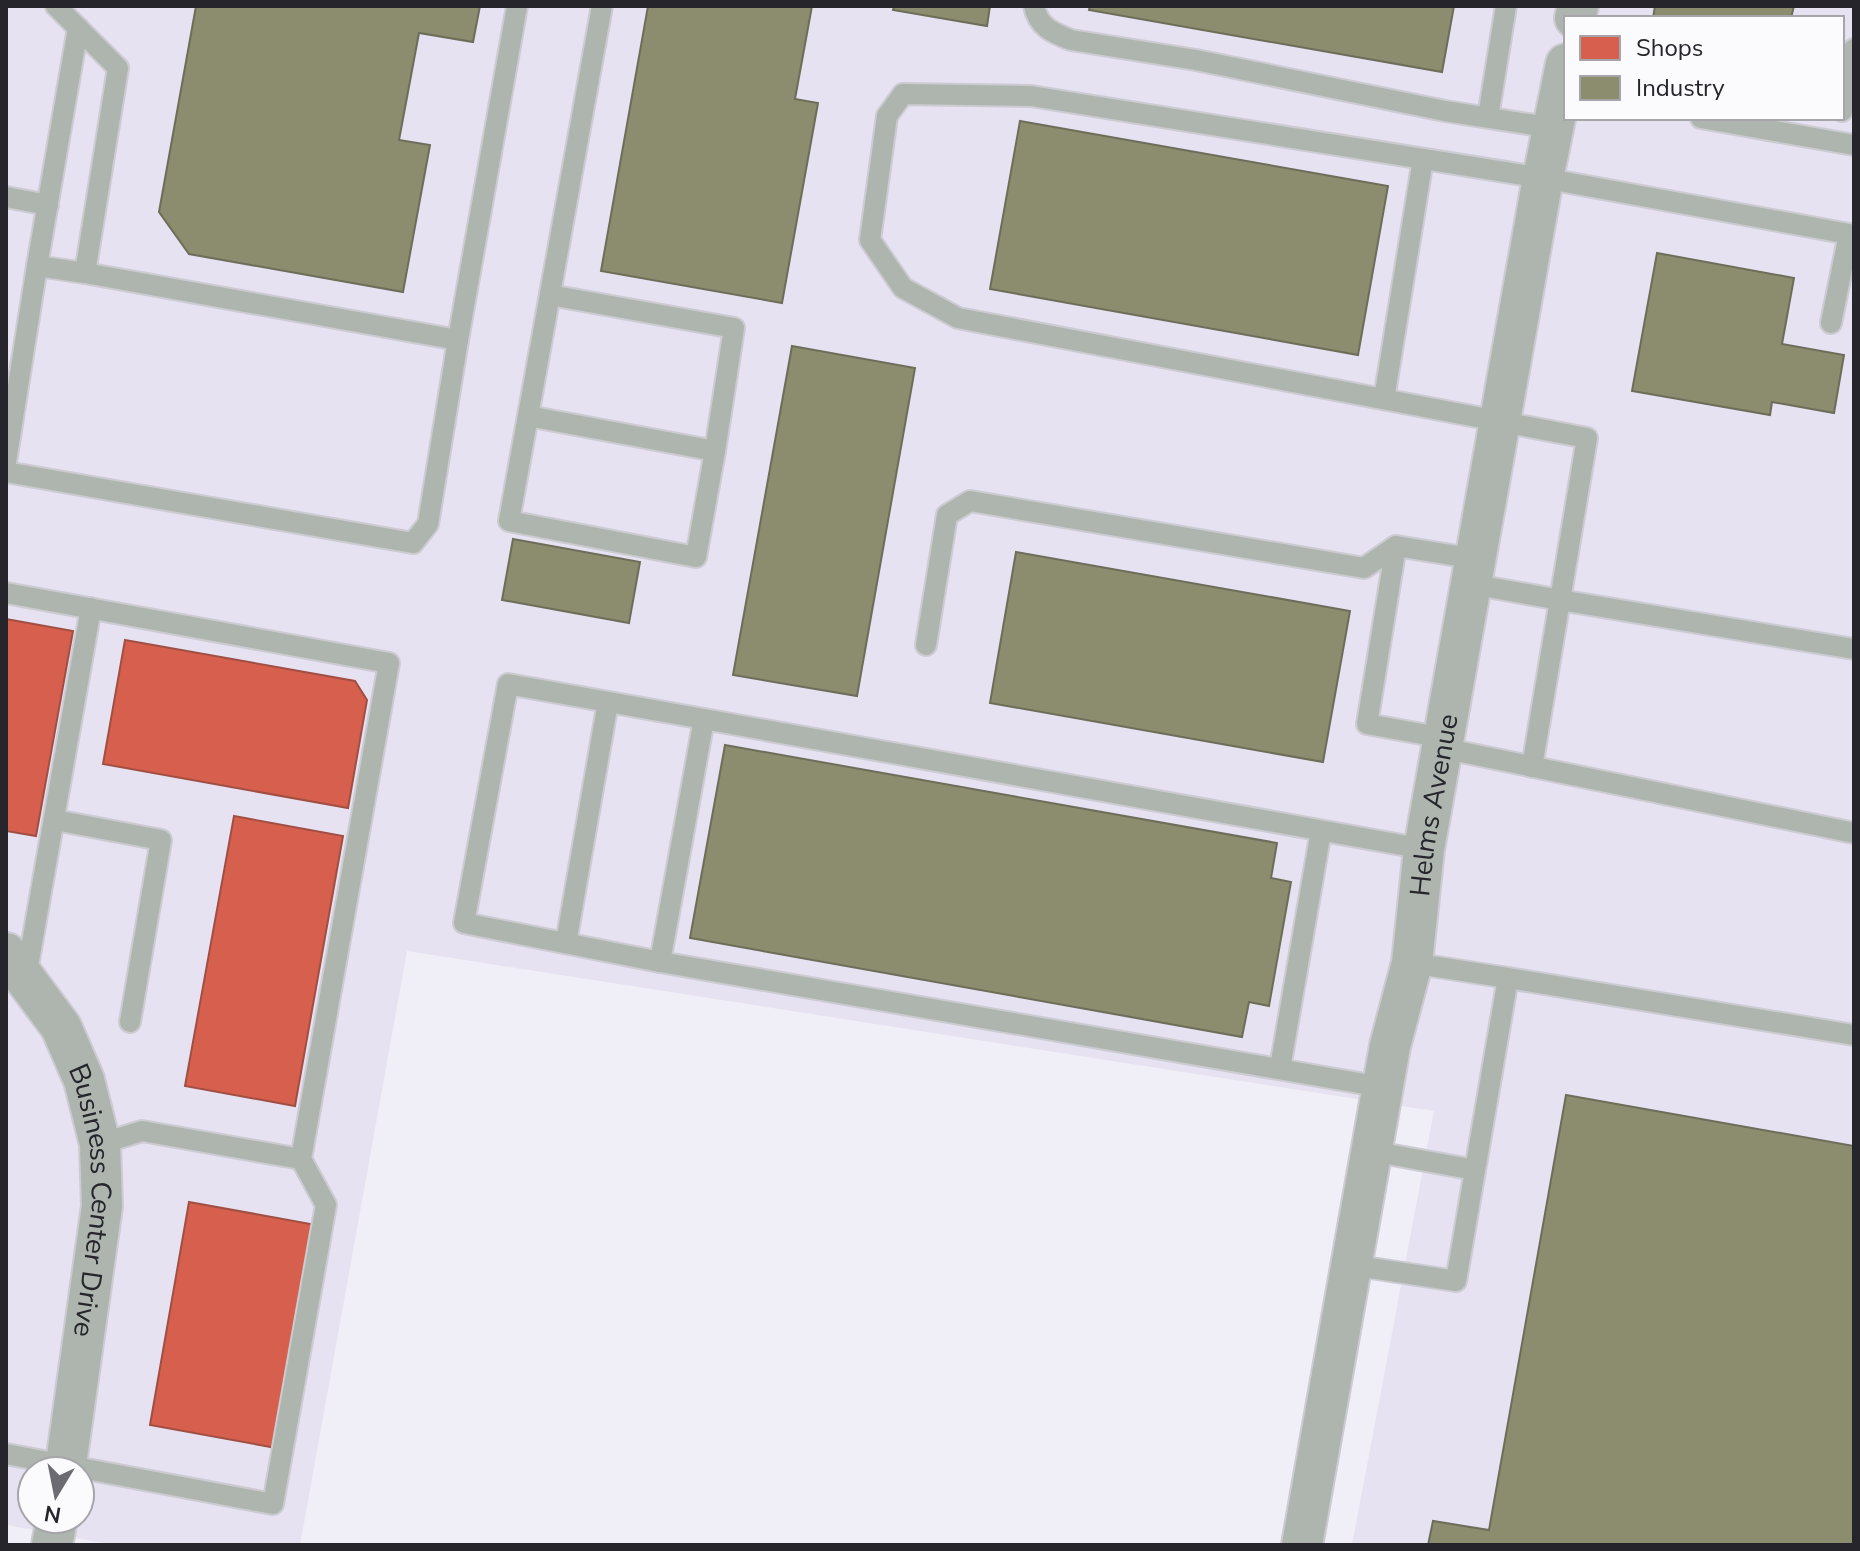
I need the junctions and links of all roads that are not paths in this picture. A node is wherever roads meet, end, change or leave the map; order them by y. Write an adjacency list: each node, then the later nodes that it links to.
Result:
1 (56, 6): 6 (lane)
2 (517, 6): 22 (lane)
3 (602, 6): 20 (lane)
4 (1034, 6): 10 (lane)
5 (1506, 6): 10 (lane)
6 (78, 28): 17 (lane); 19 (lane)
7 (1854, 49): 9 (lane)
8 (1561, 95): 10 (lane); 15 (street, Helms Avenue)
9 (1844, 101)
10 (1488, 117)
11 (1713, 120): 13 (lane)
12 (1841, 120): 13 (lane)
13 (1845, 143)
14 (1423, 159): 15 (lane); 23 (lane); 23 (lane)
15 (1543, 178): 21 (lane); 25 (street, Helms Avenue)
16 (6, 197): 17 (lane)
17 (48, 205): 18 (lane)
18 (37, 266): 19 (lane); 27 (lane)
19 (85, 273): 22 (lane)
20 (550, 295): 24 (lane); 26 (lane)
21 (1831, 323)
22 (458, 340): 28 (lane)
23 (1384, 399): 25 (lane)
24 (528, 416): 26 (lane); 26 (lane)
25 (1500, 421): 30 (street, Helms Avenue); 32 (lane)
26 (715, 451)
27 (6, 462)
28 (6, 472)
29 (1396, 546): 30 (lane); 34 (lane); 38 (lane)
30 (1473, 572): 32 (lane); 38 (street, Helms Avenue)
31 (6, 593): 33 (lane)
32 (1560, 600): 35 (lane); 39 (lane)
33 (91, 608): 40 (lane); 55 (lane)
34 (926, 645)
35 (1854, 649)
36 (608, 702): 37 (lane); 44 (lane); 44 (lane)
37 (704, 719): 41 (lane); 45 (lane)
38 (1443, 743): 39 (lane); 43 (street, Helms Avenue)
39 (1532, 767): 42 (lane)
40 (55, 820): 47 (lane); 49 (lane)
41 (1321, 831): 43 (lane); 51 (lane)
42 (1854, 833)
43 (1424, 849): 46 (street, Helms Avenue)
44 (566, 943): 45 (lane)
45 (660, 962): 51 (lane)
46 (1412, 963): 48 (lane); 52 (street, Helms Avenue)
47 (16, 965): 53 (street, Business Center Drive)
48 (1508, 978): 50 (lane); 56 (lane)
49 (130, 1022)
50 (1854, 1035)
51 (1280, 1068): 52 (lane)
52 (1382, 1087): 54 (street, Helms Avenue)
53 (100, 1144): 55 (lane); 58 (street, Business Center Drive)
54 (1371, 1151): 56 (lane); 57 (street, Helms Avenue)
55 (301, 1159): 59 (lane)
56 (1475, 1170): 57 (lane)
57 (1351, 1265): 60 (street, Helms Avenue)
58 (68, 1455)
59 (96, 1473)
60 (1302, 1545)

